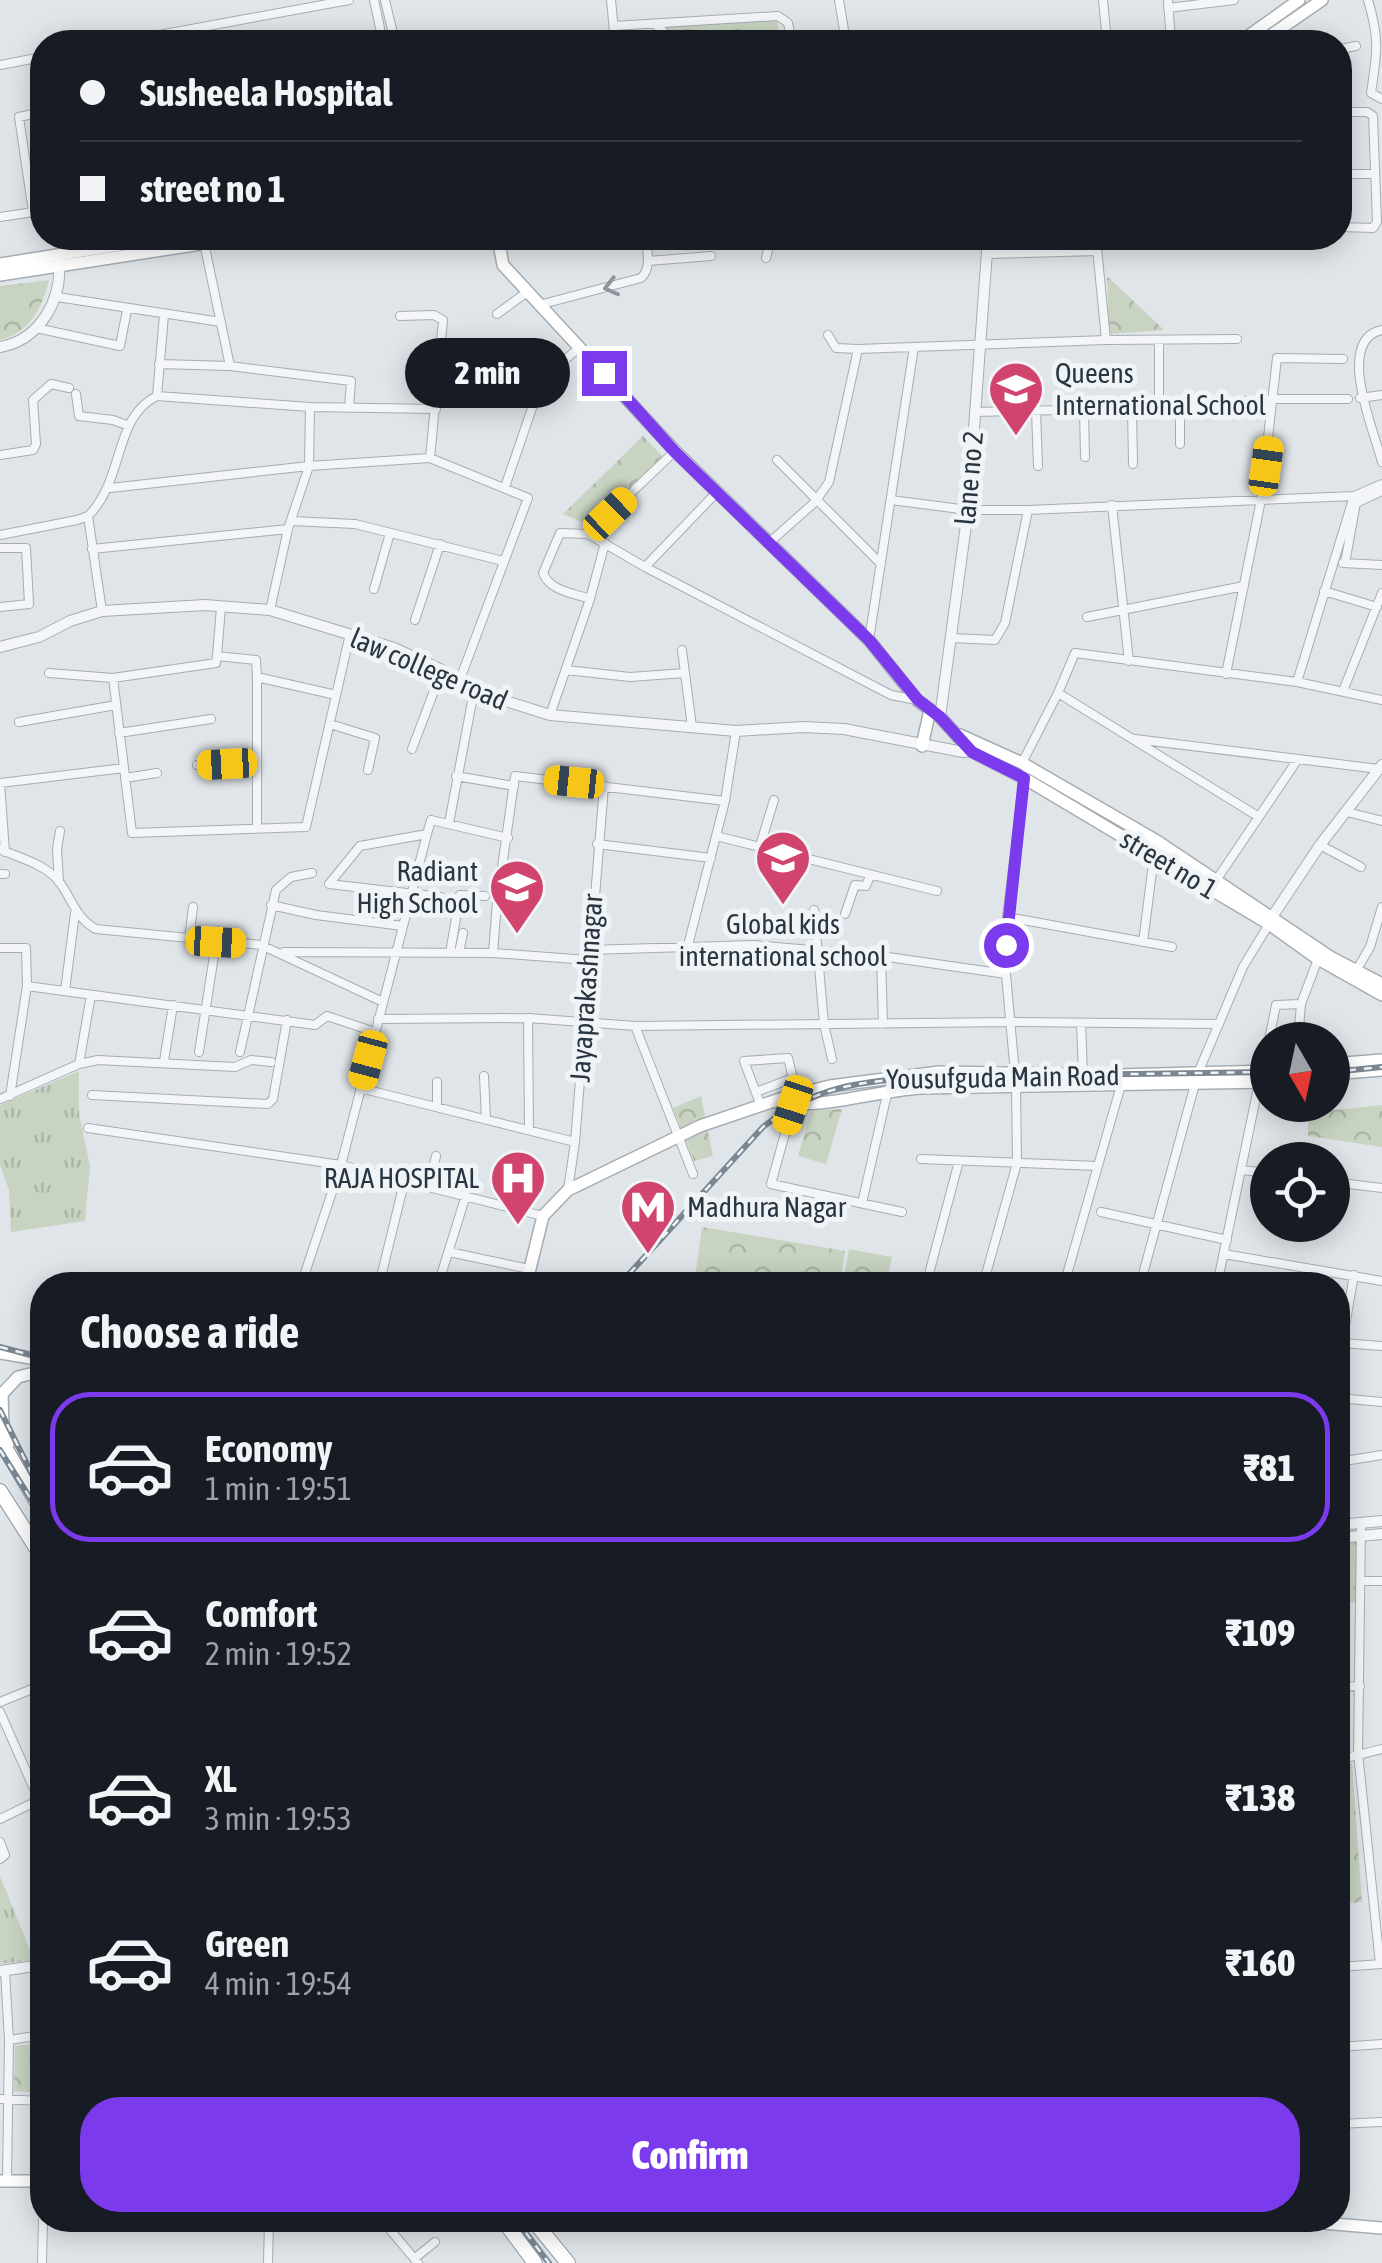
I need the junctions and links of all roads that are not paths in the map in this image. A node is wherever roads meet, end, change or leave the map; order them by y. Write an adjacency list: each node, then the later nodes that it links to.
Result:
1 (348, 0): 14 (street)
2 (374, 0): 15 (street)
3 (385, 0): 16 (street)
4 (611, 0): 13 (street)
5 (839, 0): 20 (street)
6 (1102, 0): 21 (street)
7 (1234, 0): 11 (street)
8 (1299, 0): 23 (main road)
9 (1368, 0): 29 (street)
10 (1319, 1): 24 (main road)
11 (1168, 4): 22 (street)
12 (656, 24): 13 (street); 18 (street); 19 (street)
13 (614, 26): 17 (street)
14 (211, 30)
15 (380, 30)
16 (392, 30)
17 (614, 30)
18 (662, 30)
19 (789, 30)
20 (844, 30)
21 (1106, 30)
22 (1171, 30)
23 (1257, 30)
24 (1278, 30)
25 (1356, 46): 26 (street)
26 (1352, 47)
27 (30, 59): 28 (street)
28 (0, 65)
29 (1382, 99)
30 (1352, 112): 34 (street)
31 (30, 115): 32 (street)
32 (30, 171)
33 (1352, 174): 34 (street)
34 (1375, 174): 37 (street)
35 (30, 212): 36 (street)
36 (0, 217)
37 (1352, 227)
38 (106, 250): 49 (main road)
39 (130, 250): 49 (main road)
40 (204, 250): 60 (street)
41 (500, 250): 53 (main road, street no 1)
42 (647, 250): 50 (street)
43 (768, 250): 48 (street)
44 (988, 250): 46 (street, lane no 2)
45 (1097, 250): 46 (street); 65 (street)
46 (988, 254): 67 (street, lane no 2)
47 (711, 256): 50 (street)
48 (766, 258)
49 (58, 260): 51 (main road); 52 (main road); 54 (street)
50 (648, 261): 55 (street, one-way to 55)
51 (0, 264)
52 (0, 275)
53 (527, 292): 55 (main road, street no 1); 57 (street)
54 (57, 298): 56 (street); 61 (street)
55 (539, 304): 70 (main road, street no 1)
56 (127, 310): 58 (street); 61 (street)
57 (496, 314)
58 (164, 315): 60 (street); 75 (street)
59 (400, 316): 72 (street)
60 (221, 322): 77 (street)
61 (36, 328): 68 (street)
62 (1382, 330): 82 (street)
63 (828, 335): 71 (street)
64 (1236, 339): 66 (street)
65 (1106, 340): 66 (street); 67 (street)
66 (1159, 341): 87 (street)
67 (980, 345): 69 (street); 92 (street, lane no 2)
68 (0, 347)
69 (914, 347): 71 (street); 111 (street)
70 (580, 348): 78 (street); 96 (main road, street no 1)
71 (858, 350): 113 (street)
72 (441, 354): 73 (street); 88 (street)
73 (472, 359)
74 (1344, 359): 83 (street)
75 (159, 364): 77 (street); 80 (street)
76 (502, 364): 78 (street)
77 (230, 366): 86 (street)
78 (542, 379): 106 (street)
79 (1382, 395): 82 (street)
80 (157, 396): 84 (street); 94 (street)
81 (1348, 398): 83 (street)
82 (1360, 398): 93 (street)
83 (1274, 399): 85 (street); 112 (street)
84 (310, 407): 86 (street); 103 (street)
85 (1180, 407): 87 (street); 95 (street)
86 (349, 408): 88 (street)
87 (1159, 408): 89 (street)
88 (436, 409): 99 (street)
89 (1132, 409): 90 (street); 102 (street)
90 (1084, 410): 91 (street); 98 (street)
91 (1036, 411): 92 (street); 104 (street)
92 (974, 412): 115 (street, lane no 2)
93 (1377, 420): 101 (street)
94 (129, 426): 97 (street); 107 (street)
95 (1180, 444)
96 (674, 451): 108 (main road, street no 1); 122 (street)
97 (0, 455)
98 (1085, 456)
99 (430, 458): 103 (street); 106 (street)
100 (777, 460): 113 (street)
101 (1382, 462)
102 (1133, 464)
103 (309, 466): 107 (street); 118 (street)
104 (1038, 466)
105 (1382, 484): 110 (street)
106 (505, 487): 129 (street)
107 (110, 488): 117 (street)
108 (717, 492): 123 (main road, street no 1); 134 (street)
109 (1382, 492): 131 (street)
110 (1354, 496): 112 (street); 130 (street)
111 (891, 500): 115 (street); 132 (street)
112 (1261, 500): 114 (street); 135 (street)
113 (815, 502): 123 (street); 132 (street)
114 (1112, 505): 116 (street); 144 (street)
115 (968, 510): 116 (street); 149 (street, lane no 2)
116 (1028, 510): 149 (street)
117 (88, 516): 119 (street); 128 (street)
118 (290, 525): 120 (street); 128 (street); 143 (street)
119 (13, 532): 121 (street); 126 (street)
120 (390, 533): 125 (street); 136 (street)
121 (0, 534)
122 (588, 534): 124 (street); 139 (street)
123 (770, 542): 150 (main road, street no 1)
124 (604, 543): 134 (street); 139 (street)
125 (440, 544): 129 (street); 147 (street)
126 (15, 547): 127 (street); 140 (street)
127 (0, 548)
128 (92, 549): 145 (street)
129 (503, 561): 162 (street)
130 (1333, 562): 131 (street); 137 (street)
131 (1345, 563): 133 (street)
132 (881, 564): 150 (street)
133 (1382, 565)
134 (645, 567): 168 (street)
135 (1244, 586): 144 (street); 159 (street)
136 (374, 588)
137 (1324, 591): 141 (street); 163 (street)
138 (1382, 594): 141 (street)
139 (590, 598): 156 (street)
140 (0, 606)
141 (1377, 606): 165 (street)
142 (221, 607): 143 (street, law college road); 145 (street, law college road); 153 (street)
143 (270, 610): 148 (street, law college road)
144 (1125, 610): 146 (street); 154 (street)
145 (102, 611): 151 (street, law college road)
146 (1087, 617)
147 (415, 620)
148 (350, 634): 155 (street, law college road); 167 (street)
149 (950, 638): 171 (street, lane no 2)
150 (869, 640): 168 (main road, street no 1)
151 (0, 647)
152 (682, 650): 158 (street)
153 (217, 656): 160 (street); 161 (street)
154 (1129, 660): 159 (street); 166 (street)
155 (442, 670): 162 (street, law college road); 182 (street)
156 (566, 670): 158 (street); 172 (street)
157 (48, 672): 161 (street)
158 (685, 673): 176 (street)
159 (1226, 674): 163 (street)
160 (257, 676): 167 (street); 184 (street)
161 (113, 678): 170 (street)
162 (459, 682): 164 (street, law college road)
163 (1297, 682): 165 (street)
164 (474, 691): 172 (street, law college road); 191 (street)
165 (1343, 691): 169 (street)
166 (1058, 694): 179 (street); 187 (street)
167 (336, 695): 175 (street)
168 (918, 700): 171 (main road, street no 1)
169 (1382, 700)
170 (116, 705): 174 (street); 178 (street)
171 (935, 714): 180 (main road); 181 (main road, street no 1)
172 (550, 716): 176 (street, law college road)
173 (212, 719): 178 (street)
174 (19, 722)
175 (330, 724): 188 (street); 202 (street)
176 (692, 727): 177 (street, law college road)
177 (736, 731): 180 (street, law college road); 196 (street)
178 (119, 733): 189 (street)
179 (1136, 739): 183 (street); 198 (street)
180 (922, 746): 181 (street, law college road)
181 (975, 746): 187 (main road, street no 1)
182 (412, 748)
183 (1298, 760): 186 (street); 198 (street)
184 (257, 762): 185 (street); 202 (street)
185 (197, 765)
186 (1381, 767): 197 (street)
187 (1025, 769): 211 (main road, street no 1); 216 (main road, street no 1); 228 (street)
188 (368, 770)
189 (124, 772): 190 (street); 193 (street); 202 (street)
190 (157, 774)
191 (456, 776): 192 (street); 200 (street)
192 (515, 781): 194 (street); 206 (street)
193 (0, 782): 201 (street)
194 (604, 786): 196 (street); 207 (street, Jayaprakashnagar)
195 (774, 800): 209 (street)
196 (725, 801): 205 (street)
197 (1348, 812): 199 (street); 208 (street)
198 (1259, 816): 216 (street)
199 (1382, 820)
200 (449, 823): 204 (street); 206 (street)
201 (2, 828): 210 (street)
202 (256, 828)
203 (60, 831): 217 (street)
204 (427, 834): 219 (street); 219 (street)
205 (716, 836): 209 (street); 212 (street)
206 (508, 838): 244 (street)
207 (597, 844): 212 (street); 245 (street, Jayaprakashnagar)
208 (1320, 845): 213 (street); 229 (street)
209 (760, 848): 215 (street)
210 (3, 851): 217 (street)
211 (1154, 856): 229 (main road, street no 1); 233 (street)
212 (710, 858): 238 (street)
213 (1361, 866)
214 (312, 873): 222 (street)
215 (870, 876): 218 (street); 227 (street)
216 (1217, 879): 229 (main road, street no 1)
217 (60, 882): 226 (street)
218 (937, 891)
219 (411, 892): 221 (street); 230 (street)
220 (485, 896): 243 (street)
221 (440, 897)
222 (271, 904): 230 (street); 234 (street)
223 (193, 907): 231 (street)
224 (1382, 907): 236 (street)
225 (814, 910): 239 (street)
226 (75, 913): 231 (street); 253 (street)
227 (845, 914)
228 (1008, 917): 233 (street); 250 (street)
229 (1271, 921): 247 (main road, street no 1); 248 (main road, street no 1); 271 (street)
230 (403, 926): 242 (street)
231 (189, 940): 232 (street)
232 (216, 942): 234 (street); 259 (street)
233 (1144, 942): 235 (street)
234 (261, 945): 241 (street); 260 (street)
235 (1172, 947)
236 (1370, 947): 240 (street); 249 (street)
237 (0, 948): 252 (street)
238 (687, 949): 239 (street); 245 (street)
239 (818, 950): 246 (street); 269 (street)
240 (1382, 951)
241 (279, 952): 242 (street); 256 (street)
242 (396, 953): 243 (street); 256 (street)
243 (455, 953): 244 (street)
244 (494, 953): 245 (street)
245 (589, 955): 264 (street, Jayaprakashnagar)
246 (881, 956): 250 (street); 270 (street)
247 (1318, 960): 248 (main road, street no 1); 257 (street)
248 (1341, 967): 249 (main road, street no 1); 255 (main road, street no 1)
249 (1356, 970): 251 (main road, street no 1)
250 (1006, 974): 265 (street)
251 (1382, 984)
252 (27, 986): 253 (street); 296 (street)
253 (65, 992): 254 (street)
254 (91, 995): 258 (street); 281 (street)
255 (1382, 995)
256 (383, 1002): 262 (street)
257 (1301, 1004): 266 (street); 267 (street)
258 (173, 1005): 259 (street); 278 (street)
259 (207, 1010): 260 (street); 274 (street)
260 (246, 1015): 263 (street); 275 (street)
261 (528, 1018): 262 (street); 264 (street); 304 (street)
262 (378, 1019): 273 (street)
263 (286, 1020): 273 (street); 295 (street)
264 (584, 1021): 272 (street); 306 (street, Jayaprakashnagar)
265 (1010, 1022): 268 (street); 270 (street); 283 (street)
266 (1273, 1022)
267 (1300, 1022)
268 (1081, 1023): 271 (street); 285 (street)
269 (824, 1024): 270 (street); 272 (street); 276 (street)
270 (883, 1024)
271 (1219, 1024): 288 (street)
272 (635, 1026): 305 (street)
273 (375, 1032): 292 (street)
274 (199, 1052)
275 (240, 1052)
276 (832, 1059)
277 (1382, 1060): 280 (main road)
278 (164, 1061): 279 (street); 281 (street)
279 (270, 1062)
280 (1350, 1063)
281 (80, 1064): 296 (street)
282 (1382, 1070): 284 (main road)
283 (1015, 1072): 285 (main road, Yousufguda Main Road); 291 (street); 297 (main road, Yousufguda Main Road)
284 (1350, 1073)
285 (1083, 1074): 288 (main road, Yousufguda Main Road)
286 (484, 1076): 301 (street)
287 (1250, 1077): 288 (main road, Yousufguda Main Road)
288 (1196, 1079): 290 (main road, Yousufguda Main Road); 326 (street)
289 (436, 1082): 300 (street)
290 (1120, 1085): 291 (main road, Yousufguda Main Road); 312 (street)
291 (1016, 1086): 293 (main road, Yousufguda Main Road); 310 (street)
292 (360, 1088): 300 (street); 311 (street)
293 (888, 1090): 298 (main road, Yousufguda Main Road); 322 (street)
294 (756, 1092): 294 (street); 299 (street)
295 (92, 1096)
296 (5, 1098)
297 (776, 1102): 298 (main road, Yousufguda Main Road); 299 (main road, Yousufguda Main Road)
298 (793, 1105): 322 (street)
299 (761, 1106): 305 (main road, Yousufguda Main Road)
300 (437, 1107): 301 (street)
301 (486, 1119): 304 (street)
302 (1253, 1122): 313 (street)
303 (88, 1128): 311 (street)
304 (529, 1130): 306 (street)
305 (680, 1136): 315 (street); 320 (main road, Yousufguda Main Road)
306 (575, 1142): 320 (street, Jayaprakashnagar)
307 (436, 1156): 318 (street)
308 (920, 1160): 309 (street)
309 (959, 1161): 310 (street); 331 (street)
310 (1016, 1163): 312 (street); 336 (street)
311 (341, 1164): 316 (street); 332 (street)
312 (1098, 1166): 337 (street)
313 (1242, 1170): 314 (street); 327 (street)
314 (1250, 1171)
315 (693, 1174)
316 (404, 1179): 318 (street); 333 (street)
317 (1350, 1184): 319 (street)
318 (429, 1185): 321 (street)
319 (1382, 1188)
320 (568, 1190): 325 (main road, Yousufguda Main Road)
321 (466, 1194): 325 (street); 328 (street)
322 (862, 1203): 323 (street)
323 (902, 1212)
324 (1101, 1212): 326 (street)
325 (543, 1216): 330 (main road, Yousufguda Main Road)
326 (1157, 1223): 327 (street); 338 (street)
327 (1227, 1240): 329 (street)
328 (448, 1252): 330 (street); 334 (street)
329 (1224, 1254): 339 (street); 340 (street)
330 (529, 1269): 335 (main road, Yousufguda Main Road)
331 (930, 1270)
332 (305, 1272)
333 (382, 1272)
334 (442, 1272)
335 (528, 1272)
336 (987, 1272)
337 (1068, 1272)
338 (1144, 1272)
339 (1220, 1272)
340 (1335, 1272)
341 (1350, 1274): 342 (street)
342 (1354, 1275): 343 (street); 344 (street)
343 (1382, 1281)
344 (1350, 1294)
345 (1350, 1344): 346 (street)
346 (1382, 1346)
347 (0, 1352): 348 (main road)
348 (30, 1358)
349 (30, 1374): 353 (main road)
350 (1350, 1399): 351 (street)
351 (1382, 1402)
352 (0, 1439): 353 (highway)
353 (10, 1456): 356 (highway)
354 (1382, 1456): 355 (street)
355 (1350, 1460)
356 (30, 1490)
357 (0, 1491): 364 (highway)
358 (1382, 1521): 359 (street)
359 (1361, 1523): 360 (street); 362 (street)
360 (1350, 1524)
361 (1382, 1534): 362 (street)
362 (1362, 1536): 363 (street); 365 (street)
363 (1350, 1537)
364 (30, 1539)
365 (1362, 1581): 366 (street); 368 (street)
366 (1382, 1581)
367 (1350, 1686): 368 (street)
368 (1360, 1686): 373 (street)
369 (30, 1690): 370 (street)
370 (0, 1702)
371 (0, 1712): 375 (street)
372 (1382, 1749): 373 (street)
373 (1358, 1753): 374 (street); 380 (street)
374 (1350, 1756)
375 (30, 1780)
376 (30, 1804): 377 (street)
377 (0, 1819)
378 (0, 1842): 379 (street)
379 (0, 1859)
380 (1381, 1964): 381 (street)
381 (1350, 1966)
382 (30, 1967): 383 (street)
383 (3, 1970): 385 (street)
384 (30, 2037): 385 (street)
385 (9, 2040): 388 (street)
386 (1382, 2044): 387 (street)
387 (1350, 2046)
388 (4, 2099): 389 (street); 392 (street)
389 (30, 2100)
390 (1382, 2122): 391 (street)
391 (1350, 2123)
392 (2, 2184): 393 (main road)
393 (30, 2184)
394 (1350, 2221): 396 (main road)
395 (1350, 2223): 396 (main road)
396 (1382, 2225)
397 (43, 2232): 404 (street)
398 (269, 2232): 405 (street)
399 (392, 2232): 403 (street)
400 (512, 2232): 406 (highway)
401 (543, 2232): 407 (highway)
402 (435, 2242): 403 (street)
403 (417, 2261)
404 (42, 2263)
405 (268, 2263)
406 (535, 2263)
407 (568, 2263)

